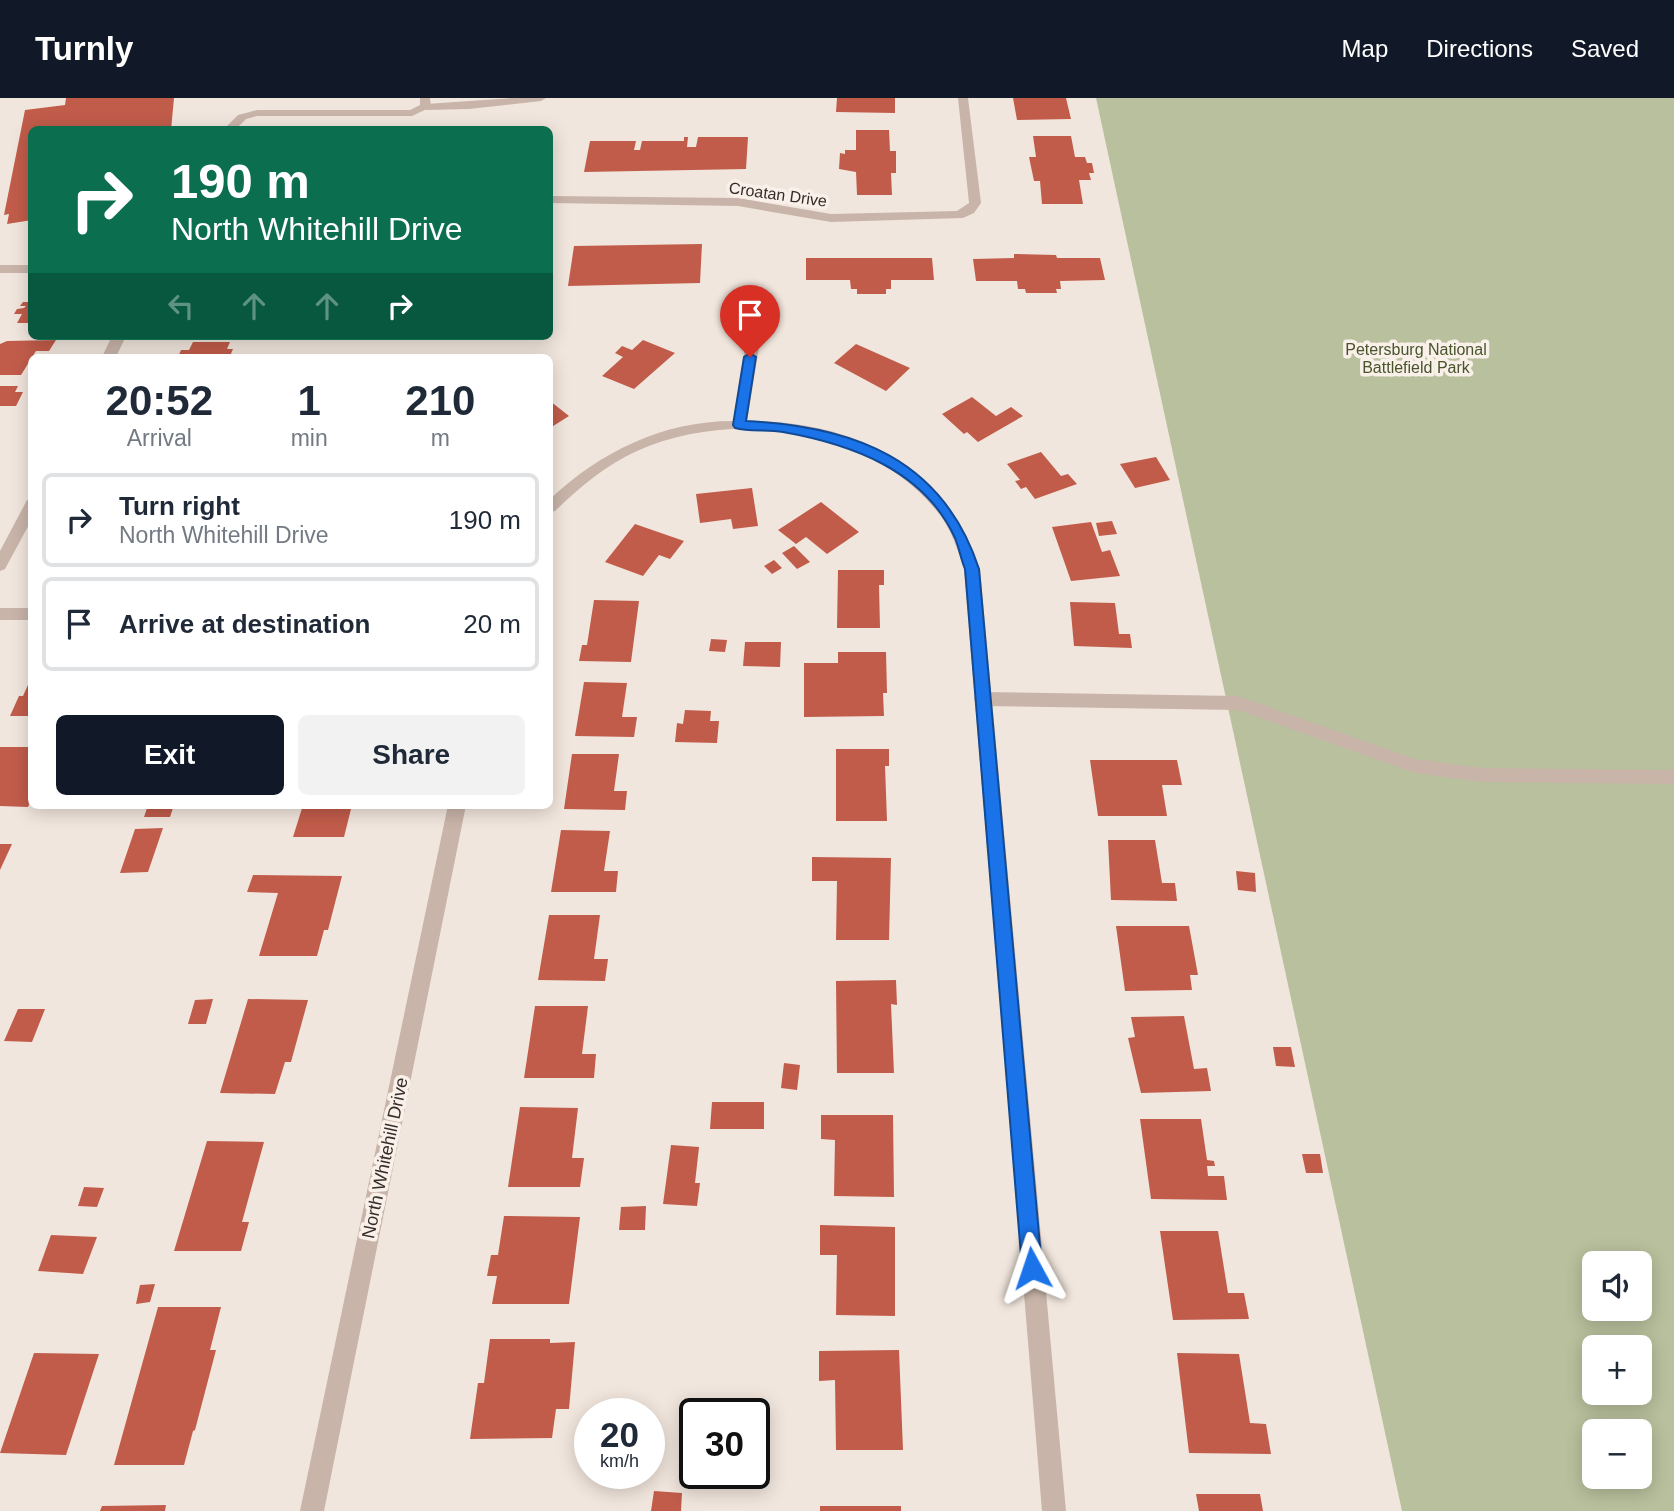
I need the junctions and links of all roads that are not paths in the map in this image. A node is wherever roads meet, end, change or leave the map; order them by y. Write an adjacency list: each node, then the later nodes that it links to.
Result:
1 (541, 98): 3 (street)
2 (963, 98): 5 (street, Croatan Drive)
3 (426, 102): 4 (street)
4 (233, 126)
5 (553, 201)
6 (0, 269): 7 (street)
7 (28, 269)
8 (754, 335): 9 (street)
9 (739, 425): 10 (street); 15 (street)
10 (553, 504)
11 (28, 512): 12 (street)
12 (0, 565)
13 (0, 614): 14 (street)
14 (28, 614)
15 (982, 699): 16 (street); 19 (street)
16 (1674, 777)
17 (456, 809): 18 (street, North Whitehill Drive)
18 (312, 1511)
19 (1054, 1511)

